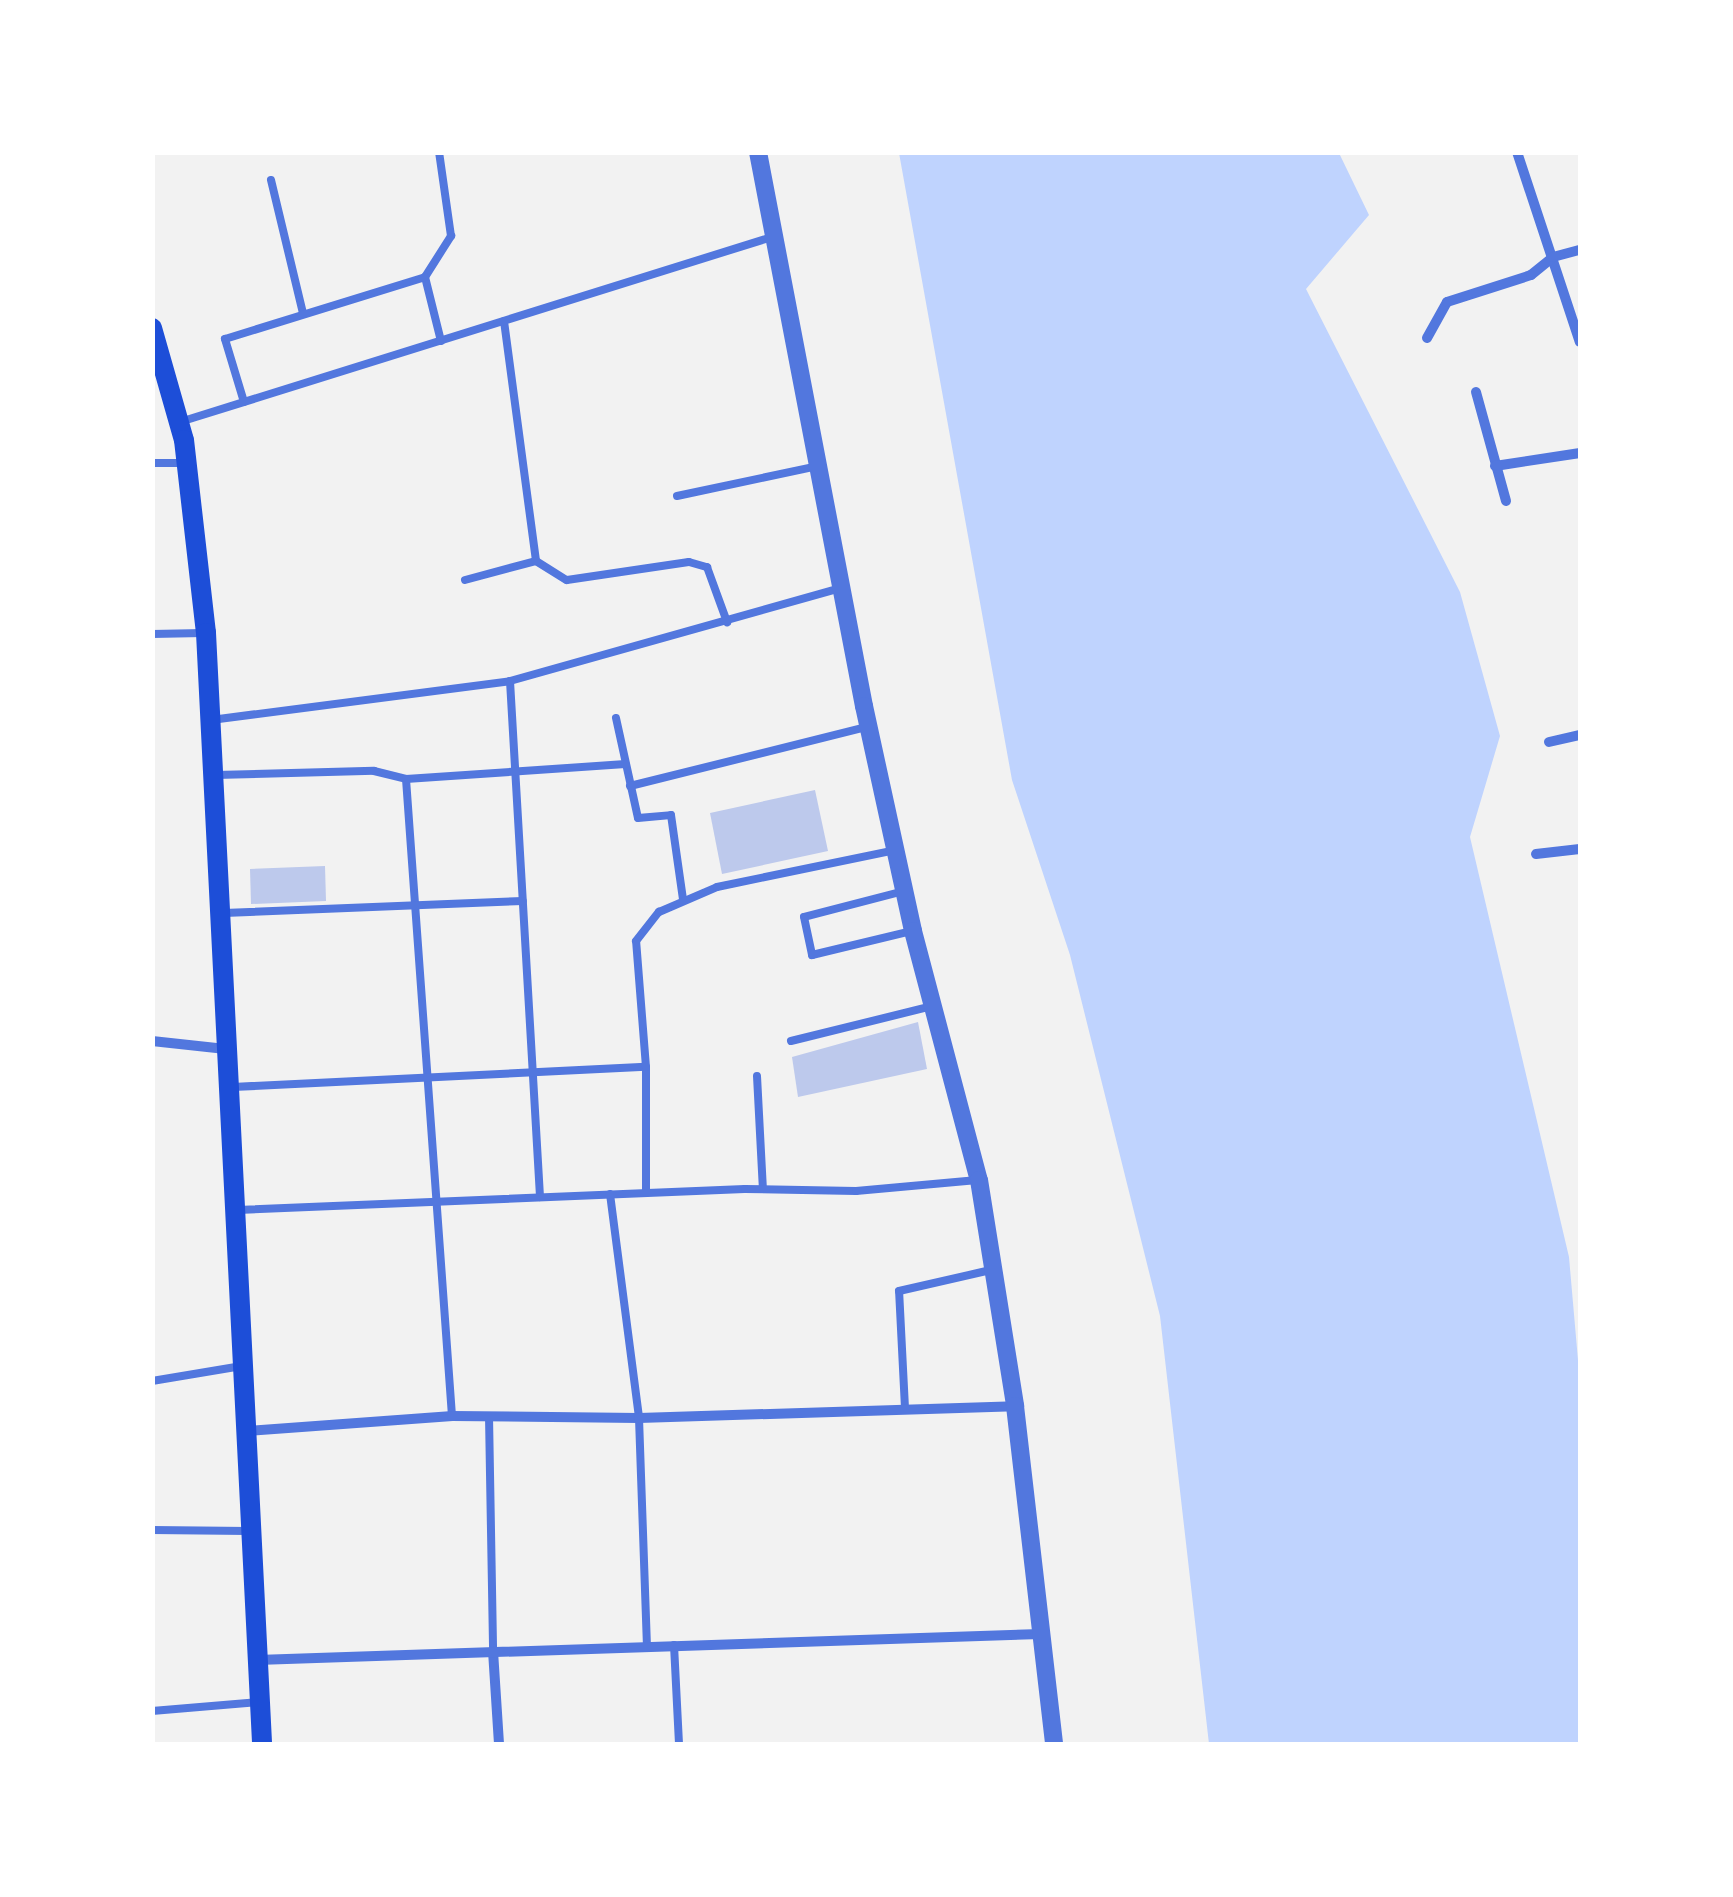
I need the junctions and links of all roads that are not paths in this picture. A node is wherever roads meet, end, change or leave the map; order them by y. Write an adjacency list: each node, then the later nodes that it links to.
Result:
1 (439, 152): 8 (lane)
2 (758, 152): 5 (street)
3 (1516, 152): 7 (street)
4 (271, 180): 9 (lane)
5 (775, 236): 10 (lane); 22 (street)
6 (1580, 250): 7 (street)
7 (1553, 257): 12 (street); 14 (street)
8 (425, 277): 9 (lane); 13 (lane)
9 (304, 312): 16 (lane)
10 (504, 321): 13 (lane); 25 (lane)
11 (153, 330): 17 (main road)
12 (1428, 338)
13 (440, 340): 16 (lane)
14 (1580, 342)
15 (1476, 392): 21 (street)
16 (244, 402): 17 (lane)
17 (180, 422): 20 (main road)
18 (1580, 452): 21 (street)
19 (152, 463): 20 (lane)
20 (188, 464): 29 (main road)
21 (1494, 466): 24 (street)
22 (814, 467): 23 (lane); 27 (street)
23 (677, 496)
24 (1506, 501)
25 (536, 561): 26 (lane); 28 (lane)
26 (465, 580)
27 (840, 588): 28 (lane); 34 (street)
28 (727, 622): 31 (lane)
29 (206, 633): 30 (lane); 33 (main road)
30 (152, 634)
31 (510, 682): 33 (lane); 38 (lane)
32 (616, 718): 37 (lane)
33 (211, 720): 39 (main road)
34 (870, 726): 41 (lane); 43 (street)
35 (1580, 735): 36 (street)
36 (1549, 742)
37 (625, 764): 38 (lane); 41 (lane)
38 (515, 771): 40 (lane); 47 (lane)
39 (216, 776): 40 (lane); 49 (main road)
40 (406, 779): 48 (lane)
41 (630, 786): 46 (lane)
42 (1580, 849): 44 (street)
43 (896, 850): 45 (street); 46 (lane)
44 (1536, 854)
45 (904, 892): 50 (street); 50 (lane)
46 (684, 899): 55 (lane)
47 (523, 900): 48 (lane); 56 (lane)
48 (416, 905): 49 (lane); 58 (lane)
49 (224, 912): 54 (main road)
50 (913, 931): 51 (street)
51 (936, 1005): 53 (lane); 60 (street)
52 (152, 1041): 54 (street)
53 (791, 1041)
54 (231, 1050): 59 (main road)
55 (646, 1067): 56 (lane); 62 (lane)
56 (533, 1073): 58 (lane); 64 (lane)
57 (757, 1076): 61 (lane)
58 (424, 1078): 59 (lane); 65 (lane)
59 (233, 1087): 66 (main road)
60 (980, 1180): 61 (lane); 67 (street)
61 (762, 1189): 62 (lane)
62 (646, 1192): 63 (lane)
63 (610, 1194): 64 (lane); 74 (lane)
64 (540, 1197): 65 (lane)
65 (436, 1204): 66 (lane); 73 (lane)
66 (238, 1210): 68 (main road)
67 (996, 1268): 70 (street); 71 (lane)
68 (244, 1366): 69 (lane); 75 (main road)
69 (152, 1382)
70 (1015, 1406): 71 (street); 78 (street)
71 (905, 1408): 74 (street)
72 (489, 1415): 73 (street); 74 (street); 81 (lane)
73 (452, 1416): 75 (street)
74 (639, 1418): 79 (lane)
75 (247, 1431): 77 (main road)
76 (152, 1530): 77 (lane)
77 (249, 1531): 82 (main road)
78 (1042, 1634): 80 (street); 88 (street)
79 (648, 1644): 80 (street); 81 (street)
80 (674, 1645): 87 (lane)
81 (493, 1651): 82 (street); 86 (street)
82 (256, 1660): 83 (main road)
83 (259, 1702): 84 (lane); 85 (main road)
84 (152, 1712)
85 (262, 1744)
86 (499, 1744)
87 (679, 1744)
88 (1054, 1744)

